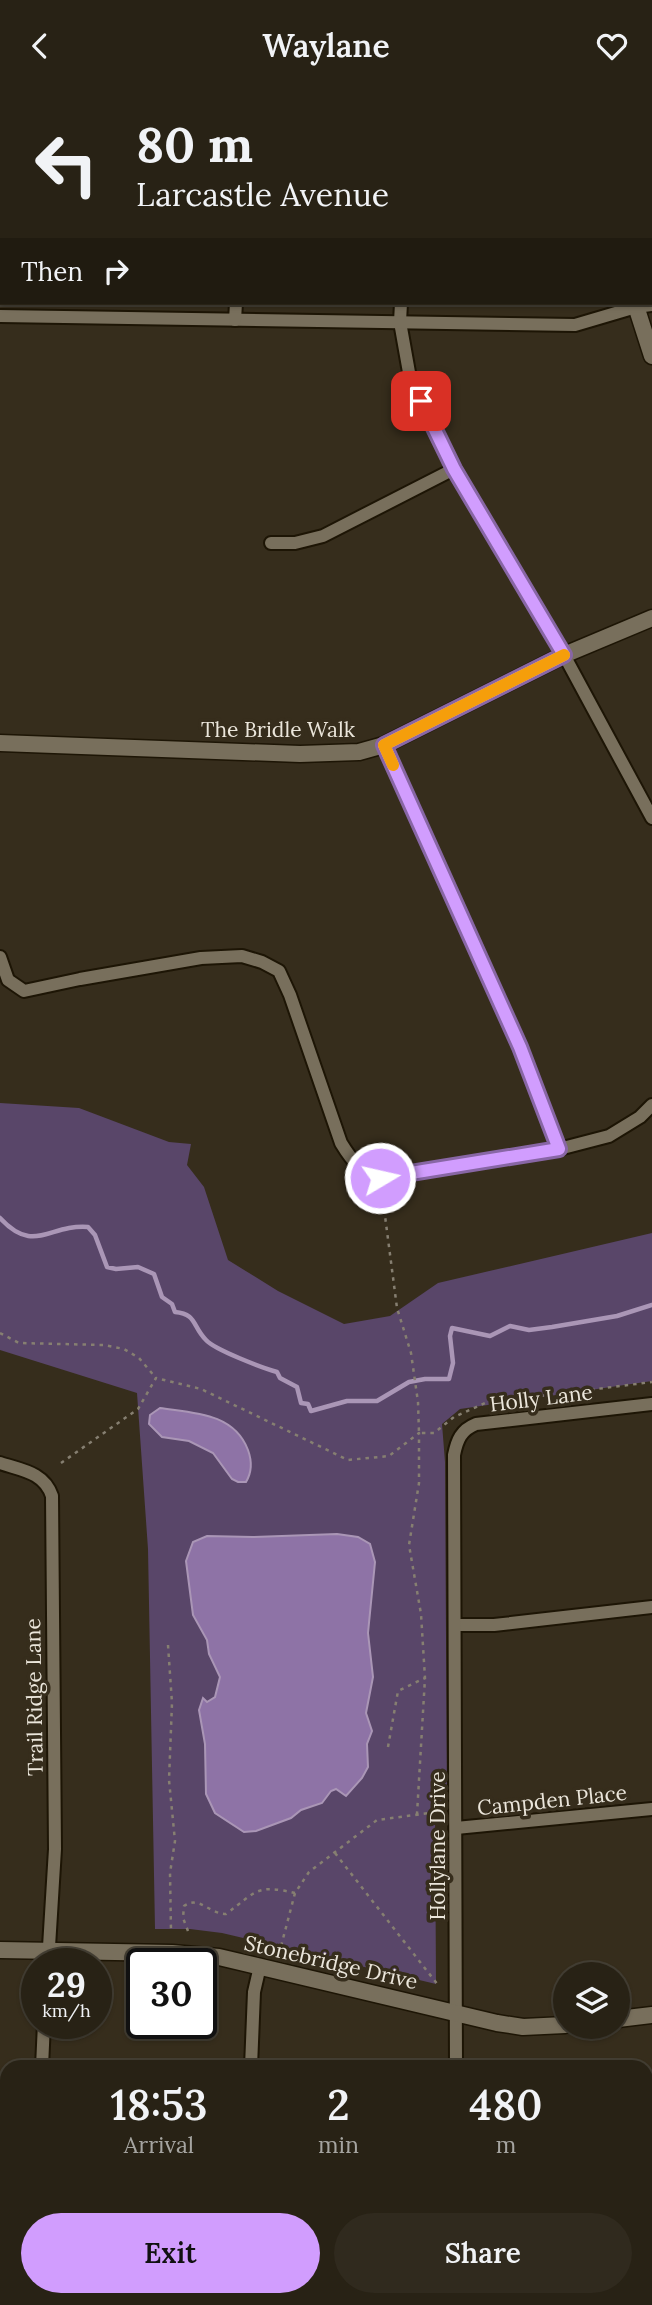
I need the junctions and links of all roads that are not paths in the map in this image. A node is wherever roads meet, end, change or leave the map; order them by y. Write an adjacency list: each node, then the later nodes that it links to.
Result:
1 (236, 305): 5 (street)
2 (401, 305): 6 (street)
3 (641, 305): 6 (street); 7 (street)
4 (0, 316): 5 (street)
5 (235, 320): 6 (street)
6 (400, 322): 8 (street)
7 (652, 356)
8 (454, 469): 9 (street); 11 (street)
9 (271, 543)
10 (652, 618): 11 (street, The Bridle Walk)
11 (564, 655): 13 (street, The Bridle Walk); 14 (street)
12 (0, 743): 13 (street, The Bridle Walk)
13 (384, 745): 17 (street)
14 (652, 818)
15 (0, 957): 17 (street)
16 (652, 1105): 17 (street)
17 (559, 1149)
18 (652, 1404): 21 (street, Holly Lane)
19 (0, 1463): 24 (street, Trail Ridge Lane)
20 (652, 1607): 21 (street)
21 (455, 1625): 23 (street, Hollylane Drive)
22 (652, 1809): 23 (street, Campden Place)
23 (456, 1828): 29 (street, Hollylane Drive)
24 (49, 1948)
25 (0, 1949): 26 (street, Stonebridge Drive)
26 (21, 1952)
27 (112, 1956): 28 (street, Stonebridge Drive)
28 (260, 1966): 29 (street, Stonebridge Drive); 35 (street)
29 (457, 2014): 32 (street, Stonebridge Drive); 36 (street, Hollylane Drive)
30 (652, 2015): 31 (street)
31 (630, 2018)
32 (553, 2026)
33 (43, 2039): 34 (street)
34 (42, 2060)
35 (251, 2060)
36 (456, 2060)

